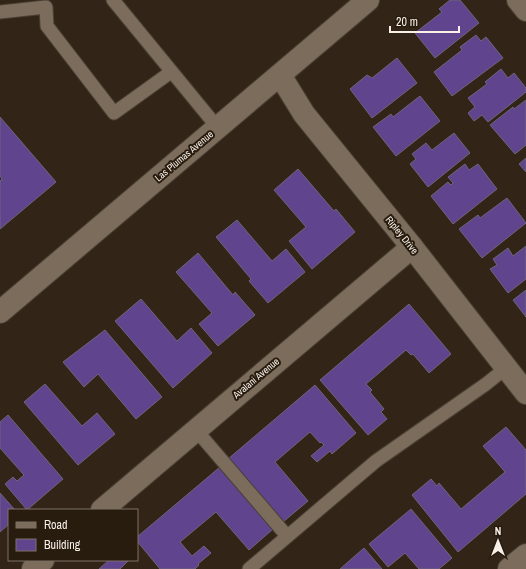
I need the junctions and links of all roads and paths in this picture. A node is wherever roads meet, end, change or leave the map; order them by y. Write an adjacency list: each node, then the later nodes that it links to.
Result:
1 (34, 0): 5 (lane)
2 (113, 0): 8 (lane)
3 (368, 0): 9 (street, Las Plumas Avenue)
4 (518, 0): 6 (street)
5 (52, 3): 7 (lane); 8 (lane)
6 (526, 10)
7 (0, 12)
8 (167, 68): 10 (lane)
9 (280, 75): 10 (street, Las Plumas Avenue); 11 (street, Ripley Drive)
10 (218, 128): 12 (street, Las Plumas Avenue)
11 (412, 247): 13 (street, Ripley Drive); 15 (street, Avalani Avenue)
12 (0, 312)
13 (506, 368): 14 (street, Ripley Drive); 17 (lane)
14 (526, 393)
15 (196, 430): 16 (street, Avalani Avenue); 17 (lane)
16 (103, 509)
17 (286, 536): 21 (lane)
18 (526, 555): 22 (street)
19 (42, 561): 20 (street)
20 (33, 569)
21 (249, 569)
22 (509, 569)

